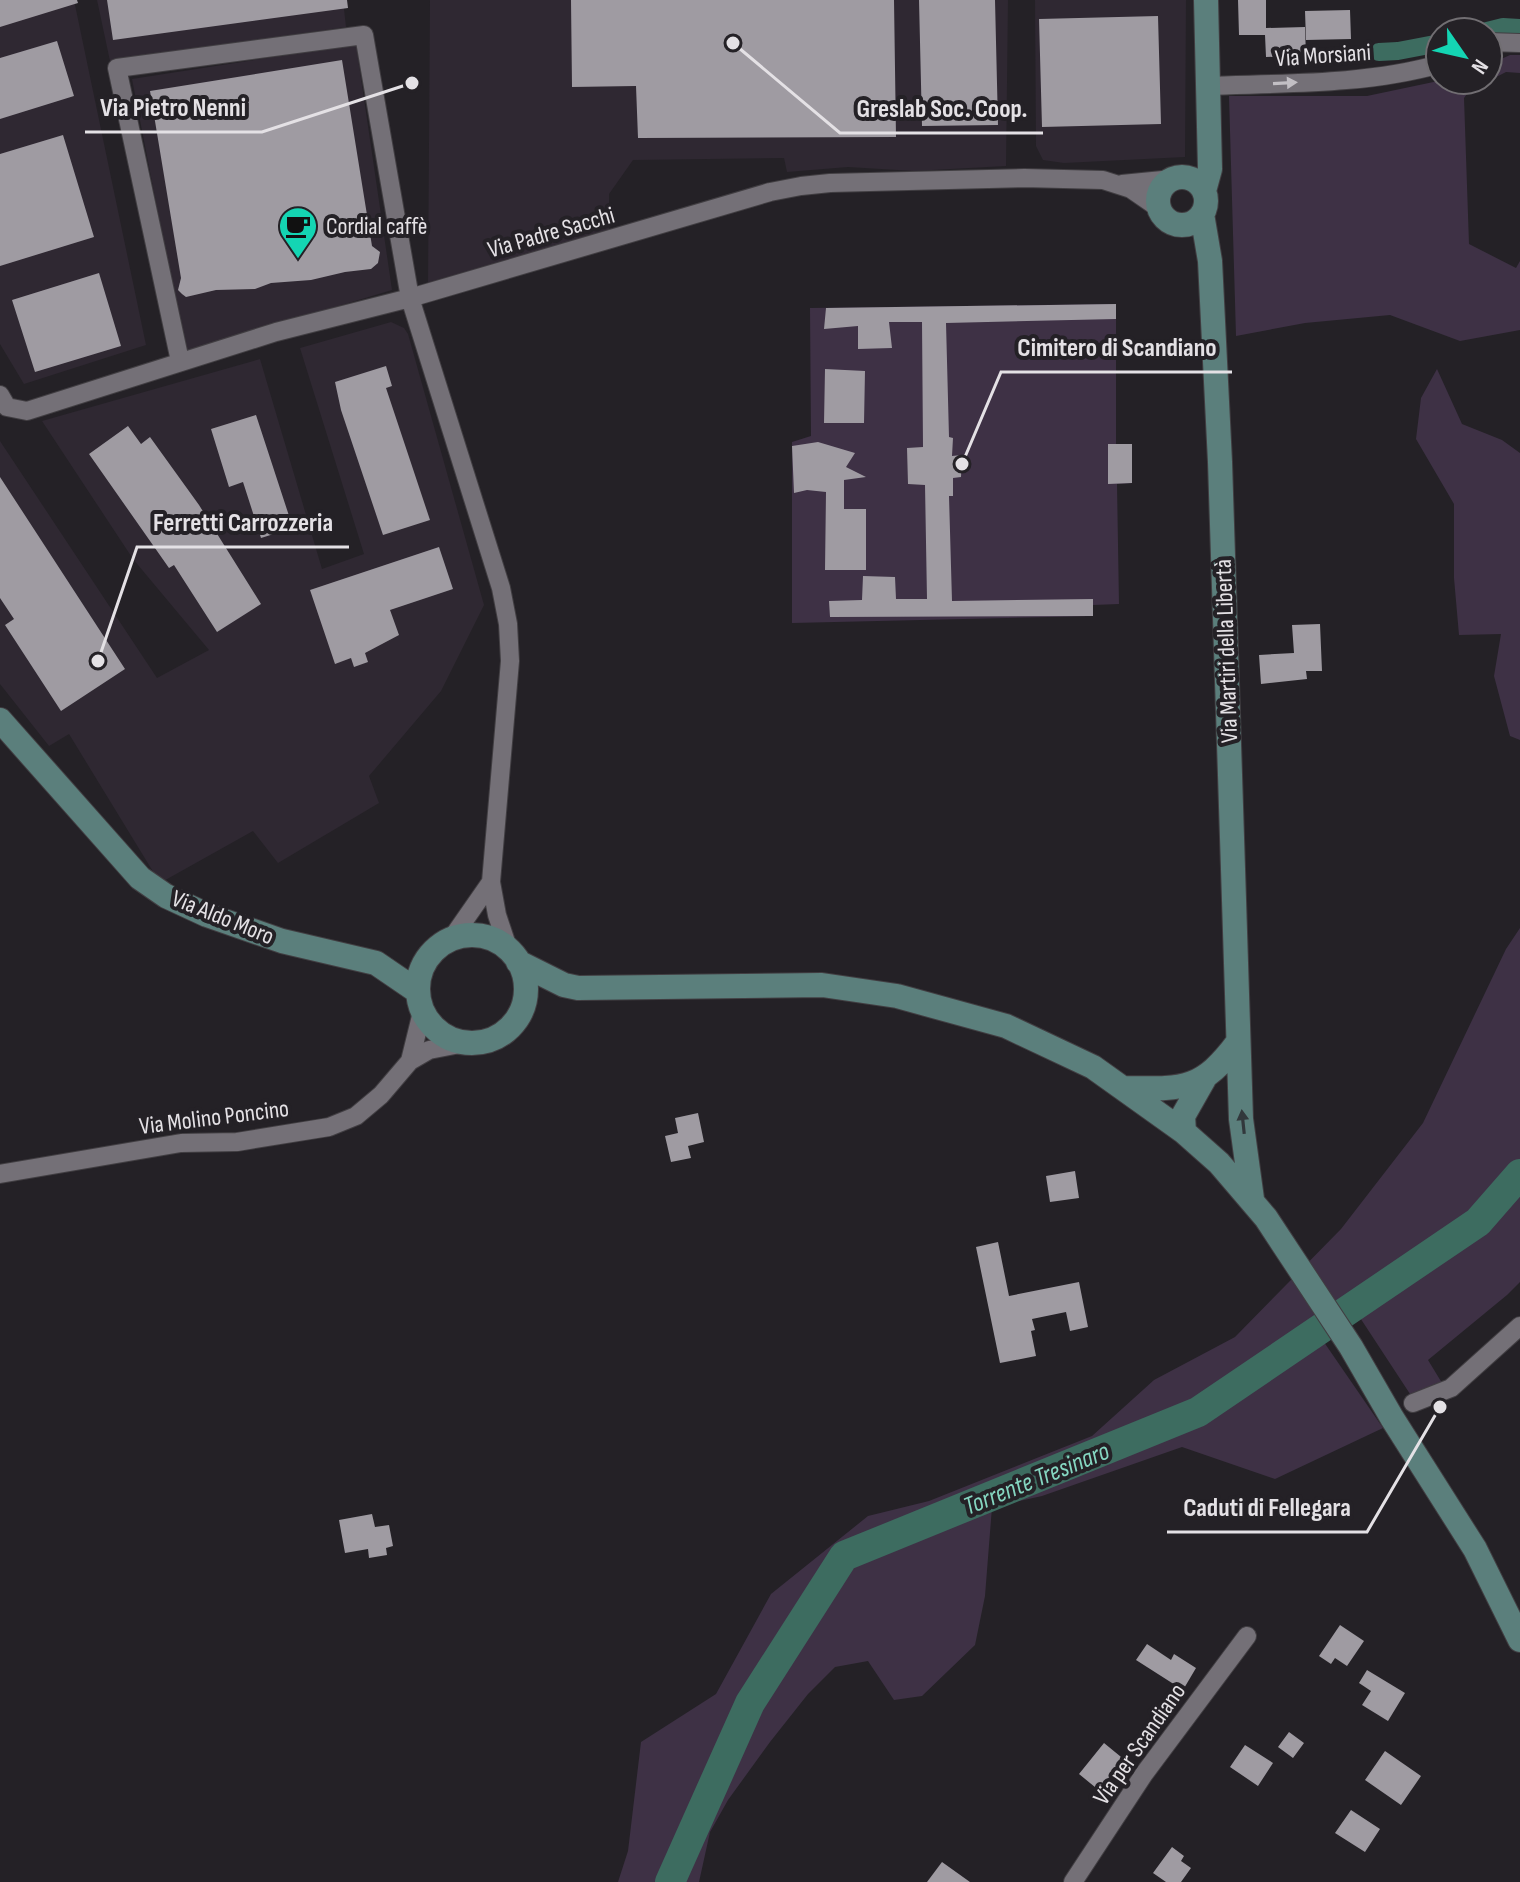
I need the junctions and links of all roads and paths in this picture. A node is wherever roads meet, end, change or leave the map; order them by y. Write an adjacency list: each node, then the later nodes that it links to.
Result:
1 (1206, 0): 3 (main road, Via Martiri della Libertà)
2 (1424, 69): 3 (street, Via Morsiani, one-way to 2)
3 (1207, 86): 5 (main road, Via Martiri della Libertà)
4 (1122, 184): 5 (street, Via Padre Sacchi); 6 (street, Via Padre Sacchi); 8 (street, Via Padre Sacchi)
5 (1193, 191): 6 (main road); 6 (main road, Via Martiri della Libertà); 7 (main road, Via Martiri della Libertà)
6 (1168, 217): 7 (main road)
7 (1210, 261): 19 (main road, Via Martiri della Libertà)
8 (410, 298): 9 (street, Via Padre Sacchi); 9 (street); 12 (street)
9 (180, 361): 10 (street, Via Padre Sacchi)
10 (4, 401)
11 (0, 720): 15 (main road, Via Aldo Moro)
12 (491, 882): 13 (street); 14 (street)
13 (446, 942): 14 (main road); 15 (main road, Via Aldo Moro); 17 (main road)
14 (513, 955): 16 (main road); 18 (main road)
15 (376, 963): 17 (main road, Via Aldo Moro)
16 (578, 988): 18 (main road); 23 (main road)
17 (420, 1002): 20 (main road); 21 (street, Via Molino Poncino)
18 (521, 1011): 20 (main road)
19 (1238, 1042): 22 (main road); 26 (main road, Via Martiri della Libertà, one-way to 19)
20 (465, 1043): 21 (street, Via Molino Poncino)
21 (410, 1061): 25 (street, Via Molino Poncino)
22 (1204, 1079): 23 (main road); 24 (main road)
23 (1123, 1088): 24 (main road)
24 (1184, 1132): 26 (main road)
25 (0, 1174)
26 (1252, 1199): 30 (main road)
27 (1520, 1326): 28 (street)
28 (1413, 1403)
29 (1247, 1636): 31 (street, Via per Scandiano)
30 (1520, 1640)
31 (1073, 1882)

